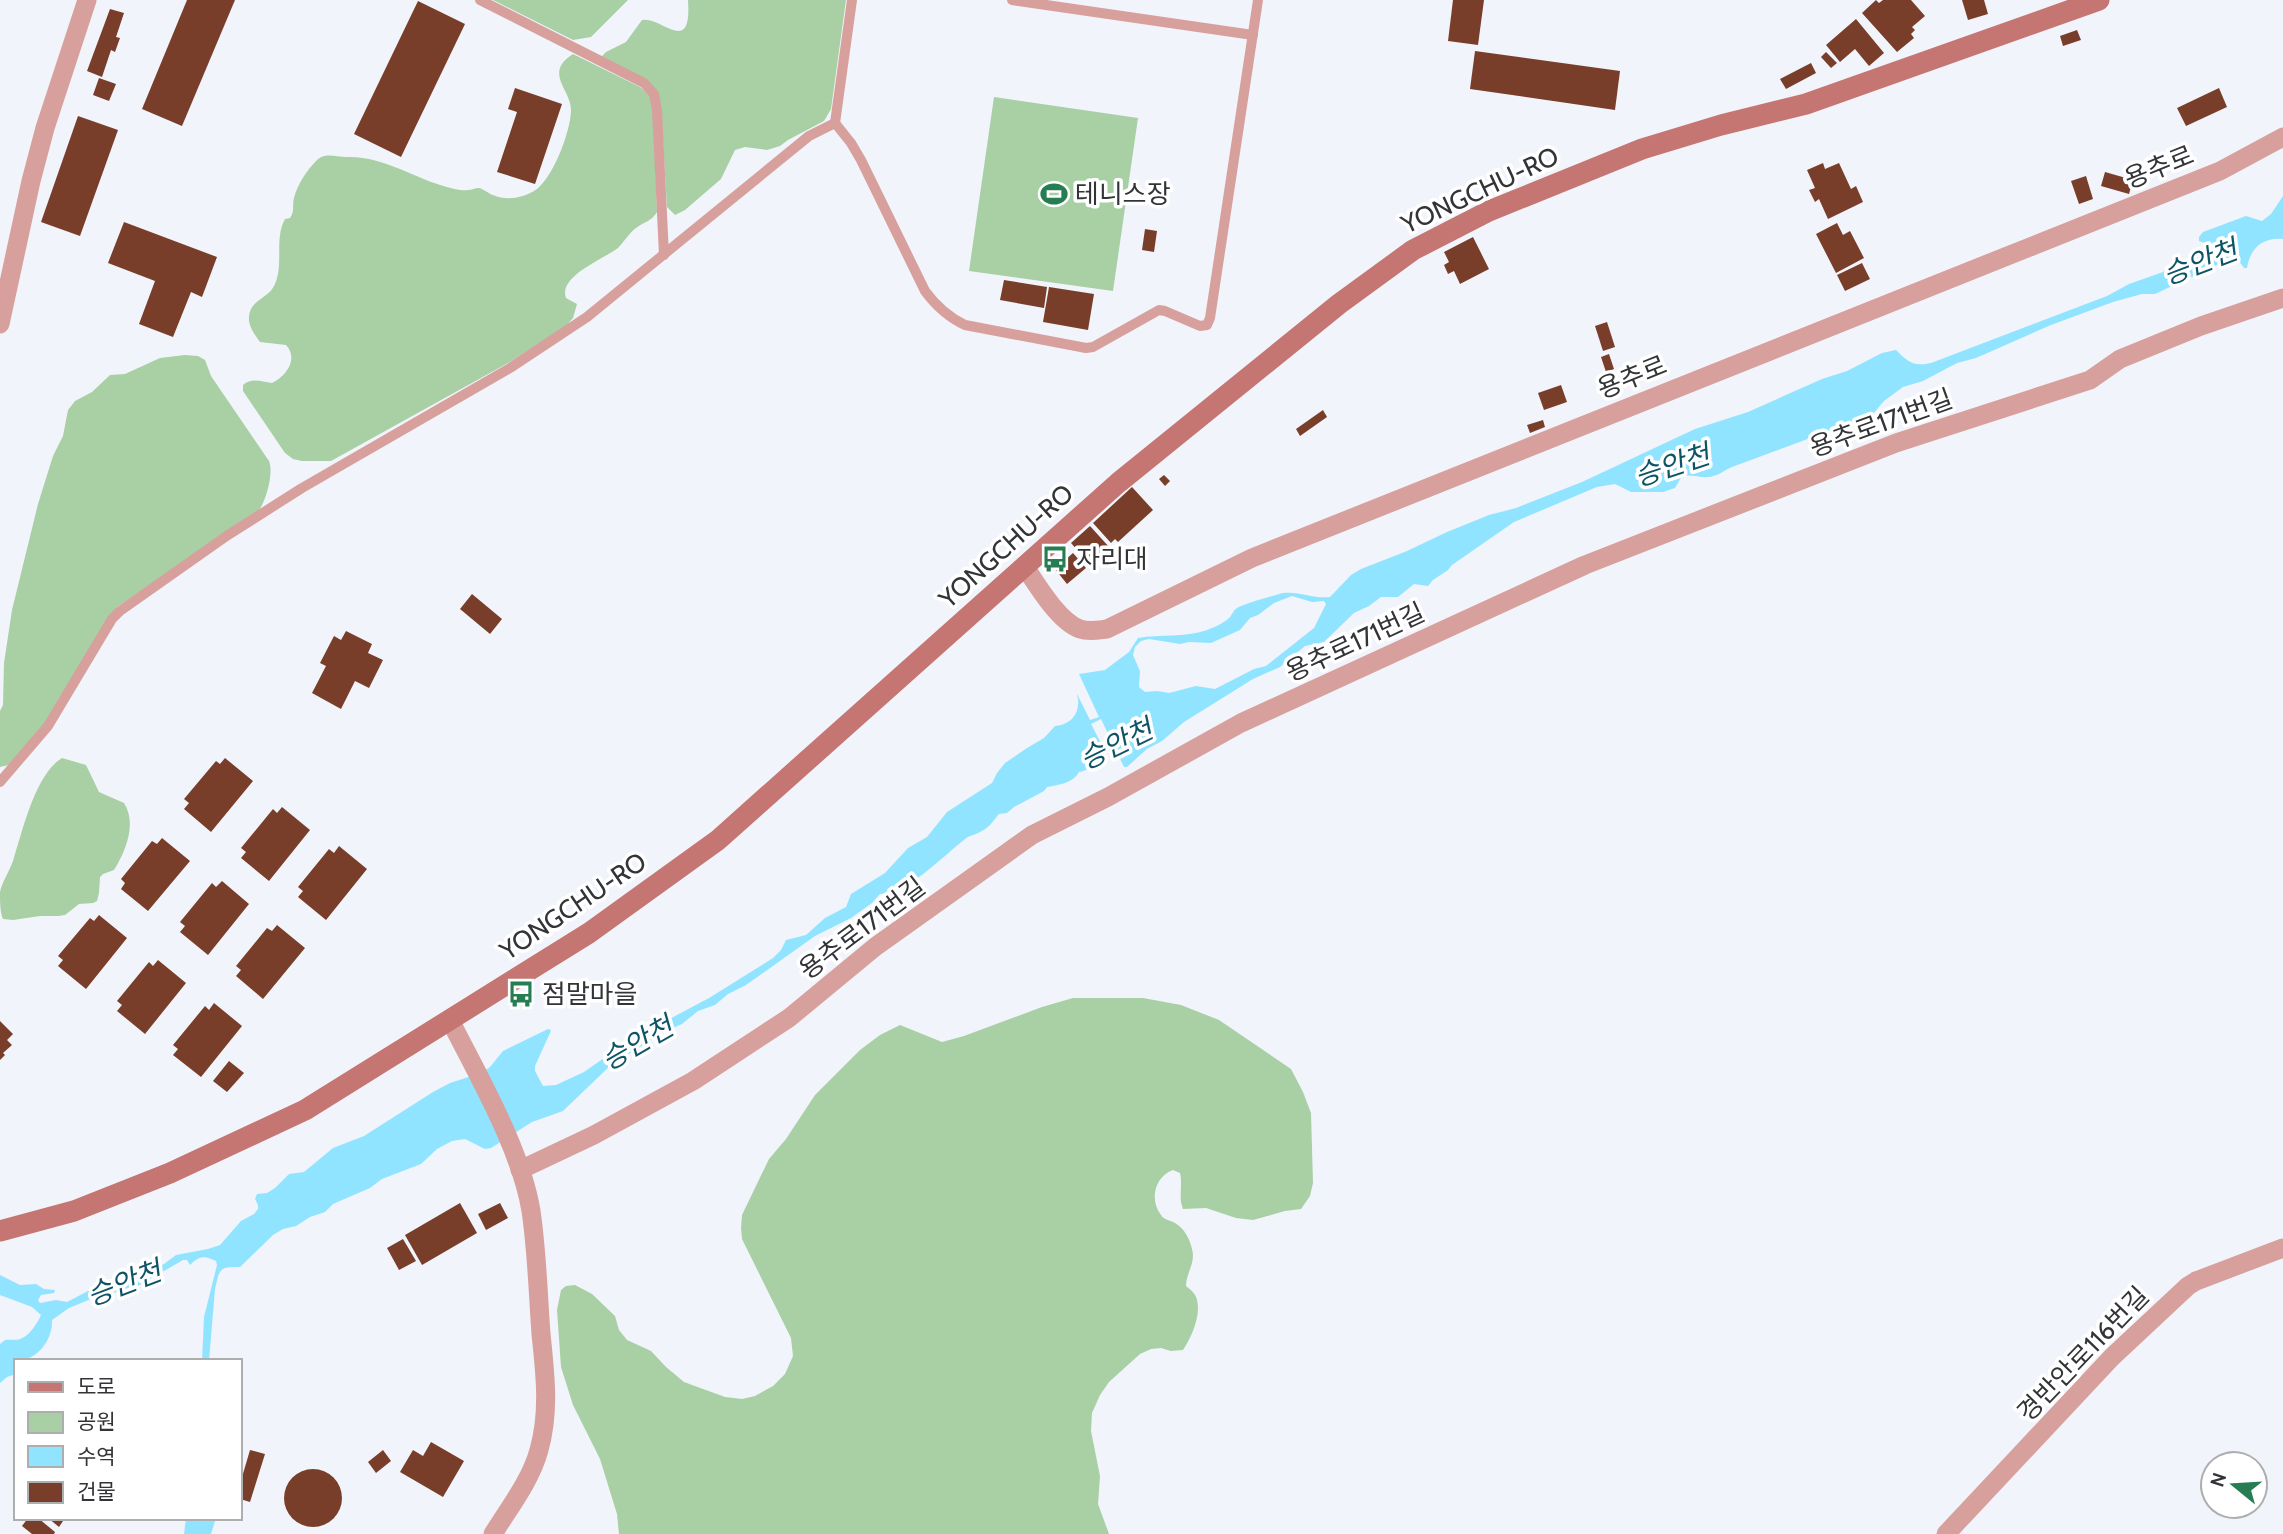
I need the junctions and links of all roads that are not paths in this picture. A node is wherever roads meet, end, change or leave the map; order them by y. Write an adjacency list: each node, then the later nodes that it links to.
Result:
1 (87, 0): 12 (street)
2 (480, 0): 10 (lane)
3 (852, 0): 8 (lane)
4 (1012, 0): 7 (lane)
5 (1258, 0): 7 (lane)
6 (2099, 0): 13 (street, YONGCHU-RO)
7 (1253, 35): 8 (lane)
8 (835, 124): 10 (lane)
9 (2283, 137): 13 (street, 용추로)
10 (664, 255): 14 (lane)
11 (2283, 298): 16 (street, 용추로171번길)
12 (0, 324)
13 (1025, 567): 15 (street, YONGCHU-RO)
14 (0, 782)
15 (450, 1020): 16 (street); 17 (street, YONGCHU-RO)
16 (520, 1170): 19 (street)
17 (0, 1231)
18 (2283, 1248): 20 (street, 경반안로116번길)
19 (493, 1534)
20 (1946, 1534)

